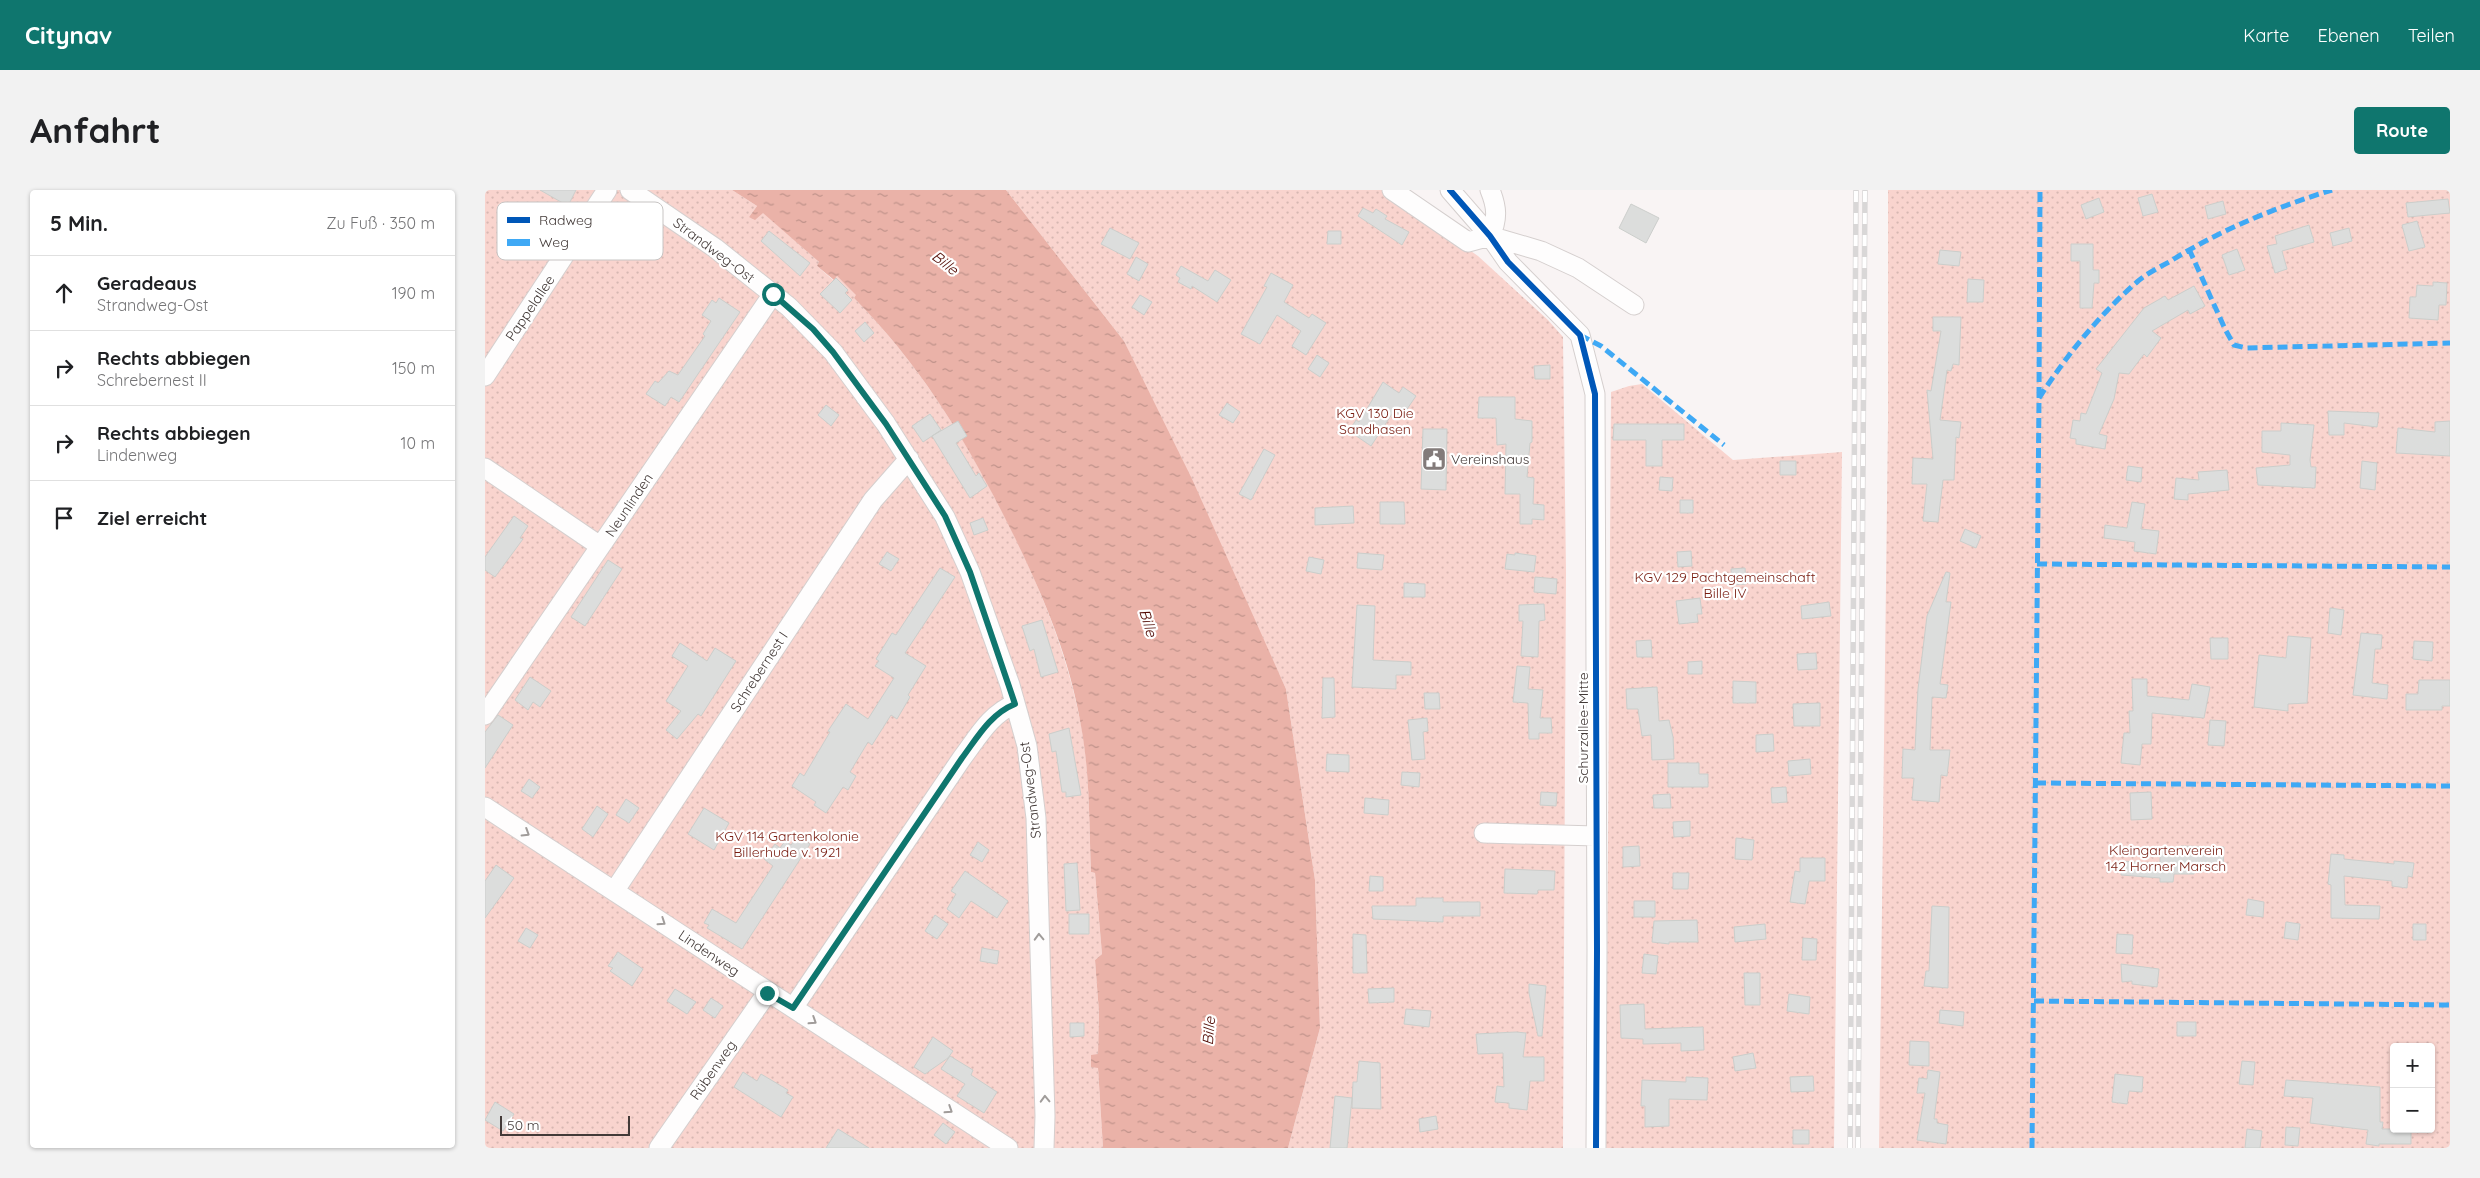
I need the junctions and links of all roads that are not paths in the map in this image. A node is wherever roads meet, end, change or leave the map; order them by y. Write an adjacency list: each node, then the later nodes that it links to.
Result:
1 (607, 190): 6 (street, Pappelallee)
2 (629, 190): 7 (street, Strandweg-Ost)
3 (1392, 190): 9 (street)
4 (1450, 190): 9 (street, Schurzallee-Mitte)
5 (1490, 190): 9 (street)
6 (599, 202)
7 (647, 202)
8 (663, 213): 11 (street, Strandweg-Ost)
9 (1490, 236): 12 (street); 21 (street, Schurzallee-Mitte)
10 (561, 260): 13 (street, Pappelallee)
11 (773, 294): 14 (street, Strandweg-Ost); 16 (street, Neunlinden)
12 (1634, 306)
13 (485, 376)
14 (909, 459): 17 (street, Strandweg-Ost); 22 (street, Schrebernest I)
15 (485, 468): 16 (street)
16 (600, 546): 18 (street, Neunlinden)
17 (1015, 704): 24 (street); 27 (street, Strandweg-Ost, one-way to 17)
18 (485, 715)
19 (485, 807): 22 (street, Lindenweg, one-way to 22)
20 (1484, 833): 21 (street)
21 (1596, 836): 28 (street, Schurzallee-Mitte)
22 (615, 890): 23 (street, Lindenweg, one-way to 23)
23 (767, 993): 24 (street, Lindenweg); 25 (street, Rübenweg)
24 (793, 1008): 26 (street, Lindenweg, one-way to 26)
25 (659, 1148)
26 (1008, 1148)
27 (1044, 1148)
28 (1596, 1148)

